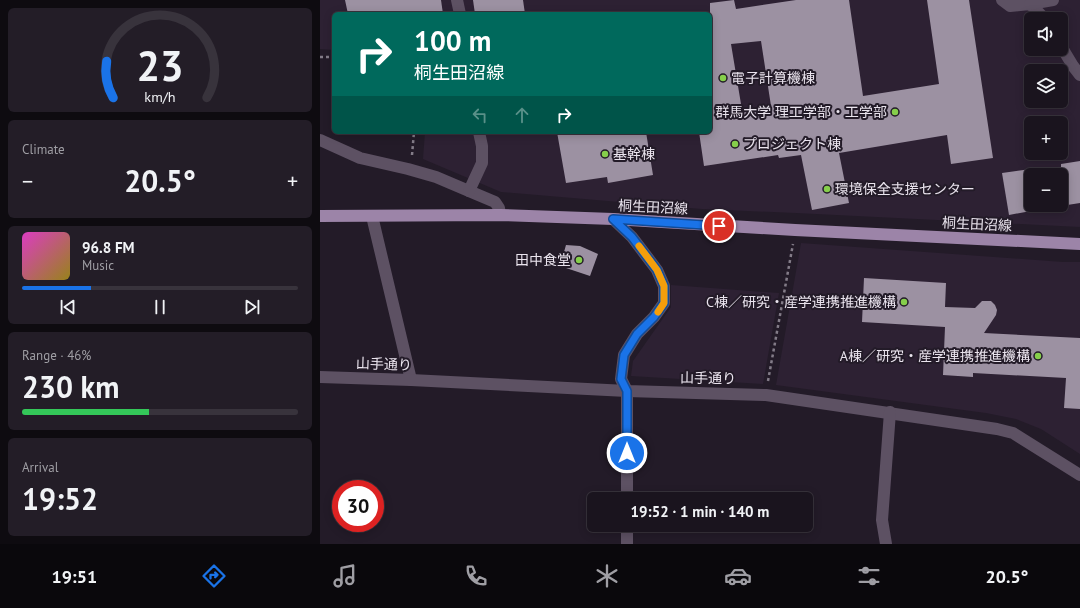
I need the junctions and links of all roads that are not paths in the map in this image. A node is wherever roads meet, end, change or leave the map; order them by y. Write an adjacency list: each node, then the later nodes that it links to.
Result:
1 (457, 0): 5 (street)
2 (1002, 0): 4 (street)
3 (1053, 0): 4 (street)
4 (1030, 4): 6 (street)
5 (460, 12)
6 (1037, 12)
7 (1067, 56): 8 (street)
8 (1080, 75)
9 (479, 134): 11 (street)
10 (320, 140): 11 (street)
11 (469, 191): 12 (street)
12 (500, 215): 14 (main road, 桐生田沼線); 15 (main road, 桐生田沼線)
13 (320, 216): 14 (main road, 桐生田沼線)
14 (372, 216): 18 (street)
15 (613, 219): 16 (main road, 桐生田沼線); 19 (street)
16 (1080, 244)
17 (320, 377): 18 (street, 山手通り)
18 (411, 380): 19 (street, 山手通り)
19 (627, 391): 20 (street, 山手通り); 22 (street)
20 (890, 412): 21 (street, 山手通り); 25 (street)
21 (1080, 474)
22 (627, 492)
23 (627, 532): 24 (street)
24 (626, 544)
25 (886, 544)

